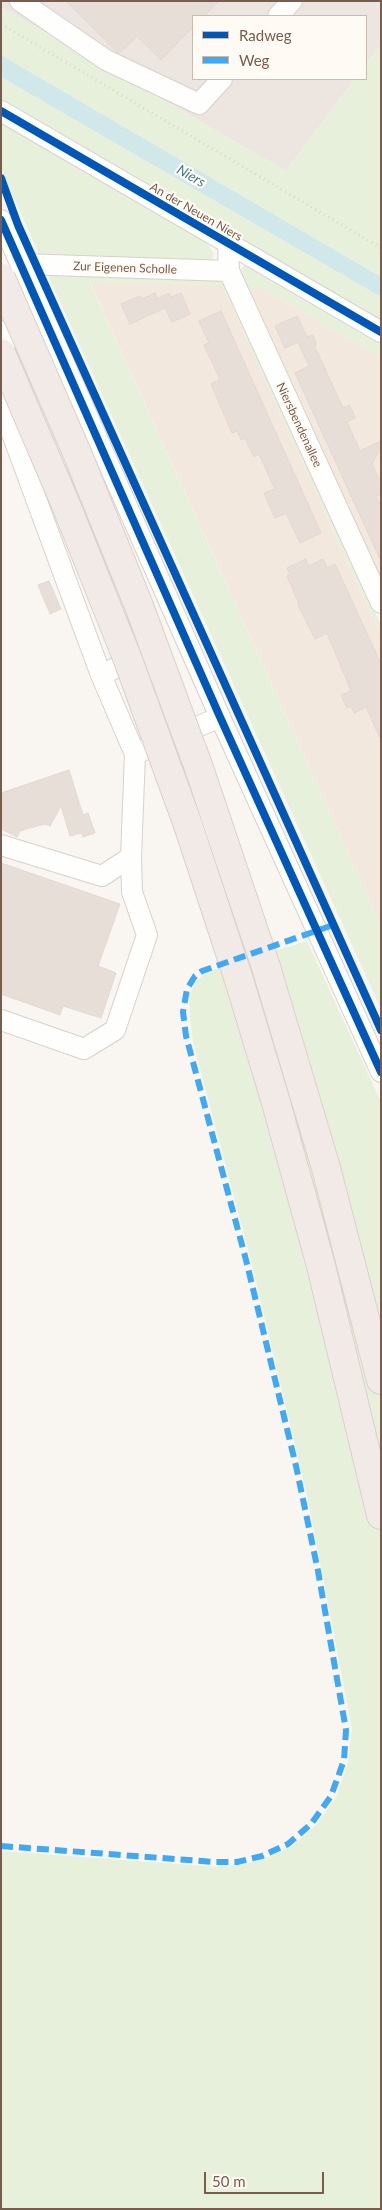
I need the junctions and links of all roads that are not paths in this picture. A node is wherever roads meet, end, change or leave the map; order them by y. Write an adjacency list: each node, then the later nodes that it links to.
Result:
1 (20, 1): 4 (street)
2 (292, 1): 3 (street)
3 (279, 15)
4 (221, 80)
5 (1, 111): 7 (street, An der Neuen Niers)
6 (1, 220): 8 (street)
7 (228, 244): 9 (street, Niersbendenallee); 11 (street, An der Neuen Niers)
8 (11, 271): 9 (street, Zur Eigenen Scholle); 16 (street); 22 (highway, bridge)
9 (229, 271): 14 (street, Niersbendenallee)
10 (1, 331): 15 (street)
11 (381, 332)
12 (1, 352): 23 (highway, bridge)
13 (1, 404): 15 (street)
14 (381, 602)
15 (101, 675): 17 (street)
16 (220, 717): 17 (street); 21 (street)
17 (135, 754): 19 (street)
18 (1, 845): 19 (street)
19 (131, 857): 20 (street)
20 (1, 1020)
21 (381, 1072)
22 (381, 1380)
23 (381, 1515)

